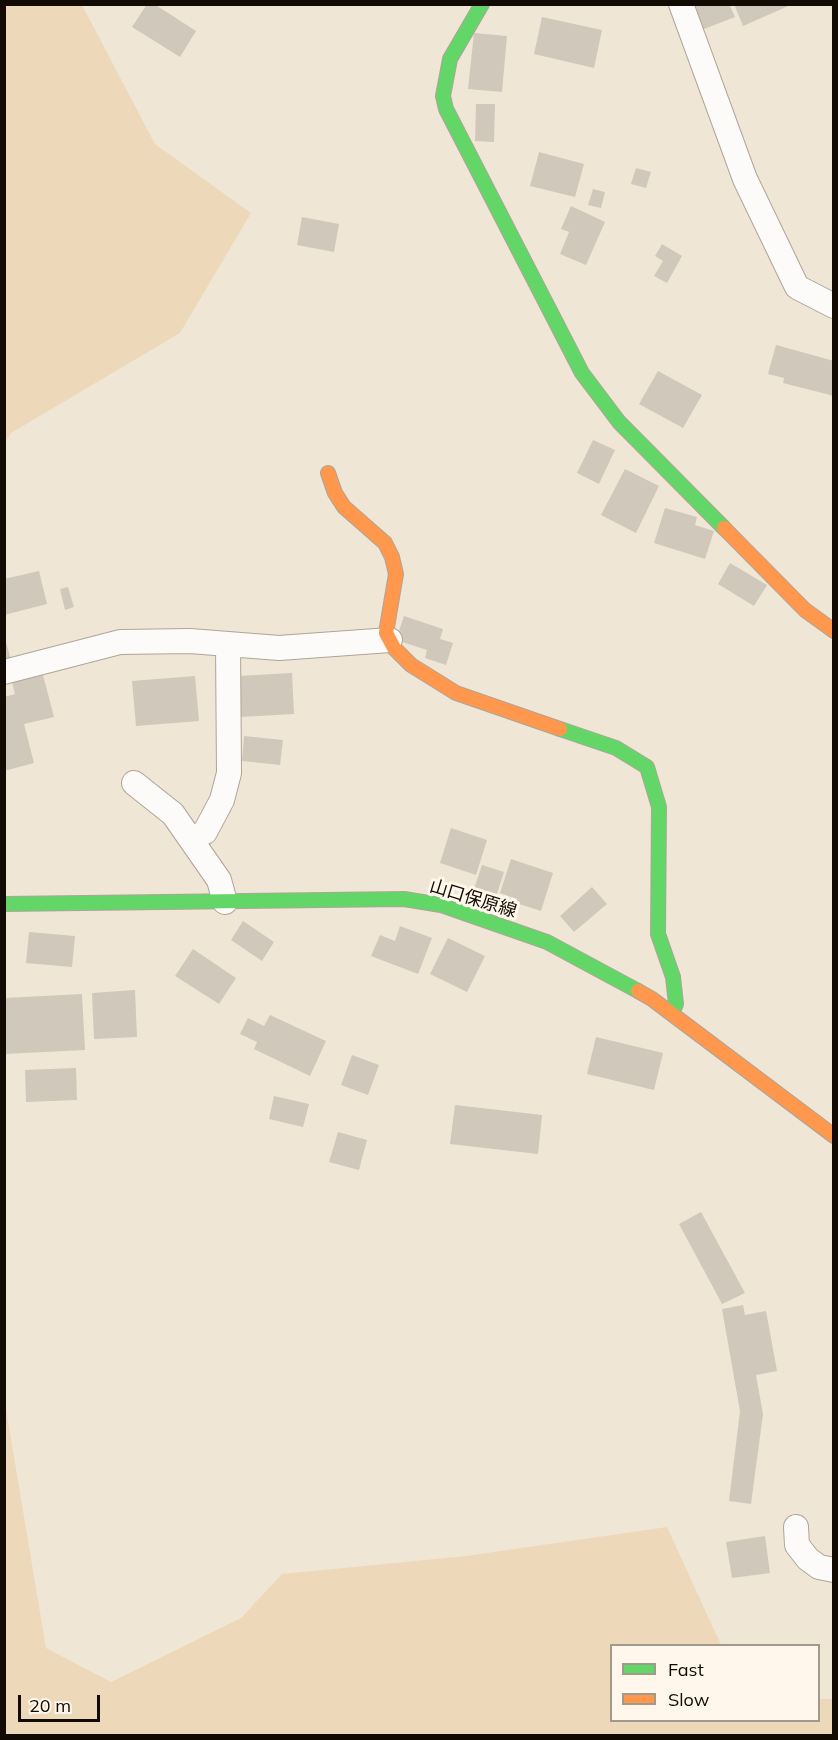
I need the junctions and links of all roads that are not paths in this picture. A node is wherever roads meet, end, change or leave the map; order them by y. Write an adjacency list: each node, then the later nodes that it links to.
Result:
1 (482, 4): 5 (street)
2 (681, 4): 3 (street)
3 (834, 306)
4 (328, 473): 6 (street)
5 (834, 631)
6 (390, 640): 7 (street); 13 (street)
7 (228, 645): 8 (street); 10 (street)
8 (4, 672)
9 (134, 783): 10 (street)
10 (192, 839): 11 (street)
11 (225, 902): 12 (street, 山口保原線); 13 (street, 山口保原線)
12 (4, 904)
13 (672, 1013): 14 (street, 山口保原線)
14 (834, 1136)
15 (796, 1527): 16 (street)
16 (834, 1570)

